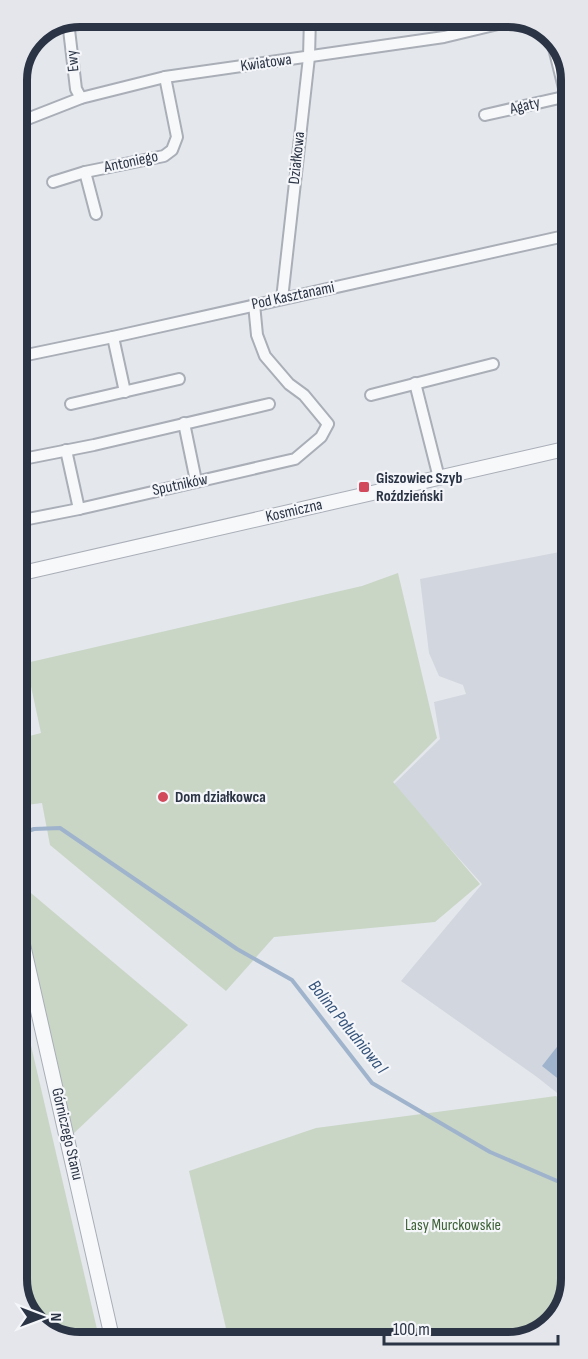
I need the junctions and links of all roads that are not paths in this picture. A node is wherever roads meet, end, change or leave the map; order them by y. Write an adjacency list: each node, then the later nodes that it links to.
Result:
1 (310, 27): 4 (street, Działkowa)
2 (486, 27): 4 (street, Kwiatowa)
3 (69, 28): 7 (street, Ewy)
4 (309, 57): 5 (street, Kwiatowa); 14 (street, Działkowa)
5 (165, 77): 7 (street, Kwiatowa); 10 (street, Antoniego)
6 (561, 97): 8 (street, Agaty)
7 (81, 99): 9 (street, Kwiatowa)
8 (485, 115)
9 (27, 119)
10 (85, 172): 11 (street, Antoniego); 12 (street, Antoniego)
11 (53, 182)
12 (96, 214)
13 (561, 237): 14 (street, Pod Kasztanami)
14 (282, 299): 15 (street, Pod Kasztanami)
15 (254, 304): 16 (street, Pod Kasztanami); 30 (street, Sputników)
16 (113, 338): 17 (street, Pod Kasztanami); 21 (street)
17 (27, 355)
18 (493, 364): 20 (street)
19 (179, 379): 21 (street)
20 (415, 383): 22 (street); 29 (street)
21 (125, 392): 23 (street)
22 (371, 395)
23 (71, 404)
24 (269, 404): 25 (street)
25 (184, 423): 26 (street); 30 (street)
26 (66, 450): 28 (street); 31 (street)
27 (561, 450): 29 (street, Kosmiczna)
28 (27, 457)
29 (439, 478): 33 (street, Kosmiczna)
30 (196, 481): 31 (street, Sputników)
31 (79, 509): 32 (street, Sputników)
32 (27, 519)
33 (27, 571)
34 (27, 962): 35 (street, Górniczego Stanu)
35 (111, 1332)

